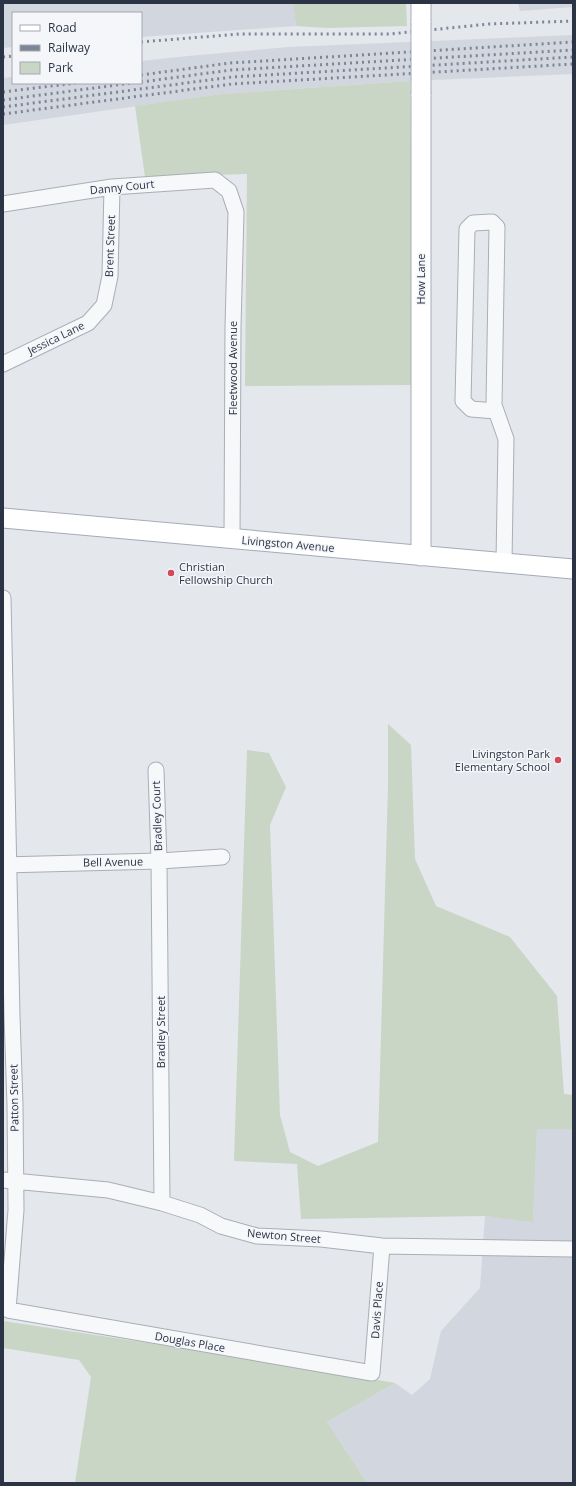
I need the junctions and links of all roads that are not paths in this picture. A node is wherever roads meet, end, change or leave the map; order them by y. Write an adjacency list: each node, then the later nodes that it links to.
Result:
1 (421, 3): 10 (main road, How Lane, bridge)
2 (112, 187): 3 (street, Danny Court); 4 (street, Danny Court); 5 (street, Brent Street)
3 (231, 199): 9 (street, Fleetwood Avenue)
4 (3, 204)
5 (104, 305): 6 (street, Jessica Lane)
6 (3, 364)
7 (496, 410): 7 (street); 11 (street)
8 (3, 518): 9 (main road, Livingston Avenue)
9 (232, 539): 10 (main road, Livingston Avenue)
10 (421, 556): 11 (main road, Livingston Avenue)
11 (504, 562): 12 (main road, Livingston Avenue)
12 (573, 569)
13 (3, 598): 17 (street, Patton Street)
14 (156, 770): 16 (street, Bradley Court)
15 (222, 857): 16 (street, Bell Avenue)
16 (159, 861): 17 (street, Bell Avenue); 19 (street, Bradley Street)
17 (6, 865): 18 (street, Patton Street)
18 (9, 1181): 19 (street, Newton Street); 22 (street, Patton Street)
19 (162, 1203): 20 (street, Newton Street)
20 (382, 1246): 21 (street, Newton Street); 23 (street, Davis Place)
21 (573, 1249)
22 (8, 1310): 23 (street, Douglas Place)
23 (372, 1373)

